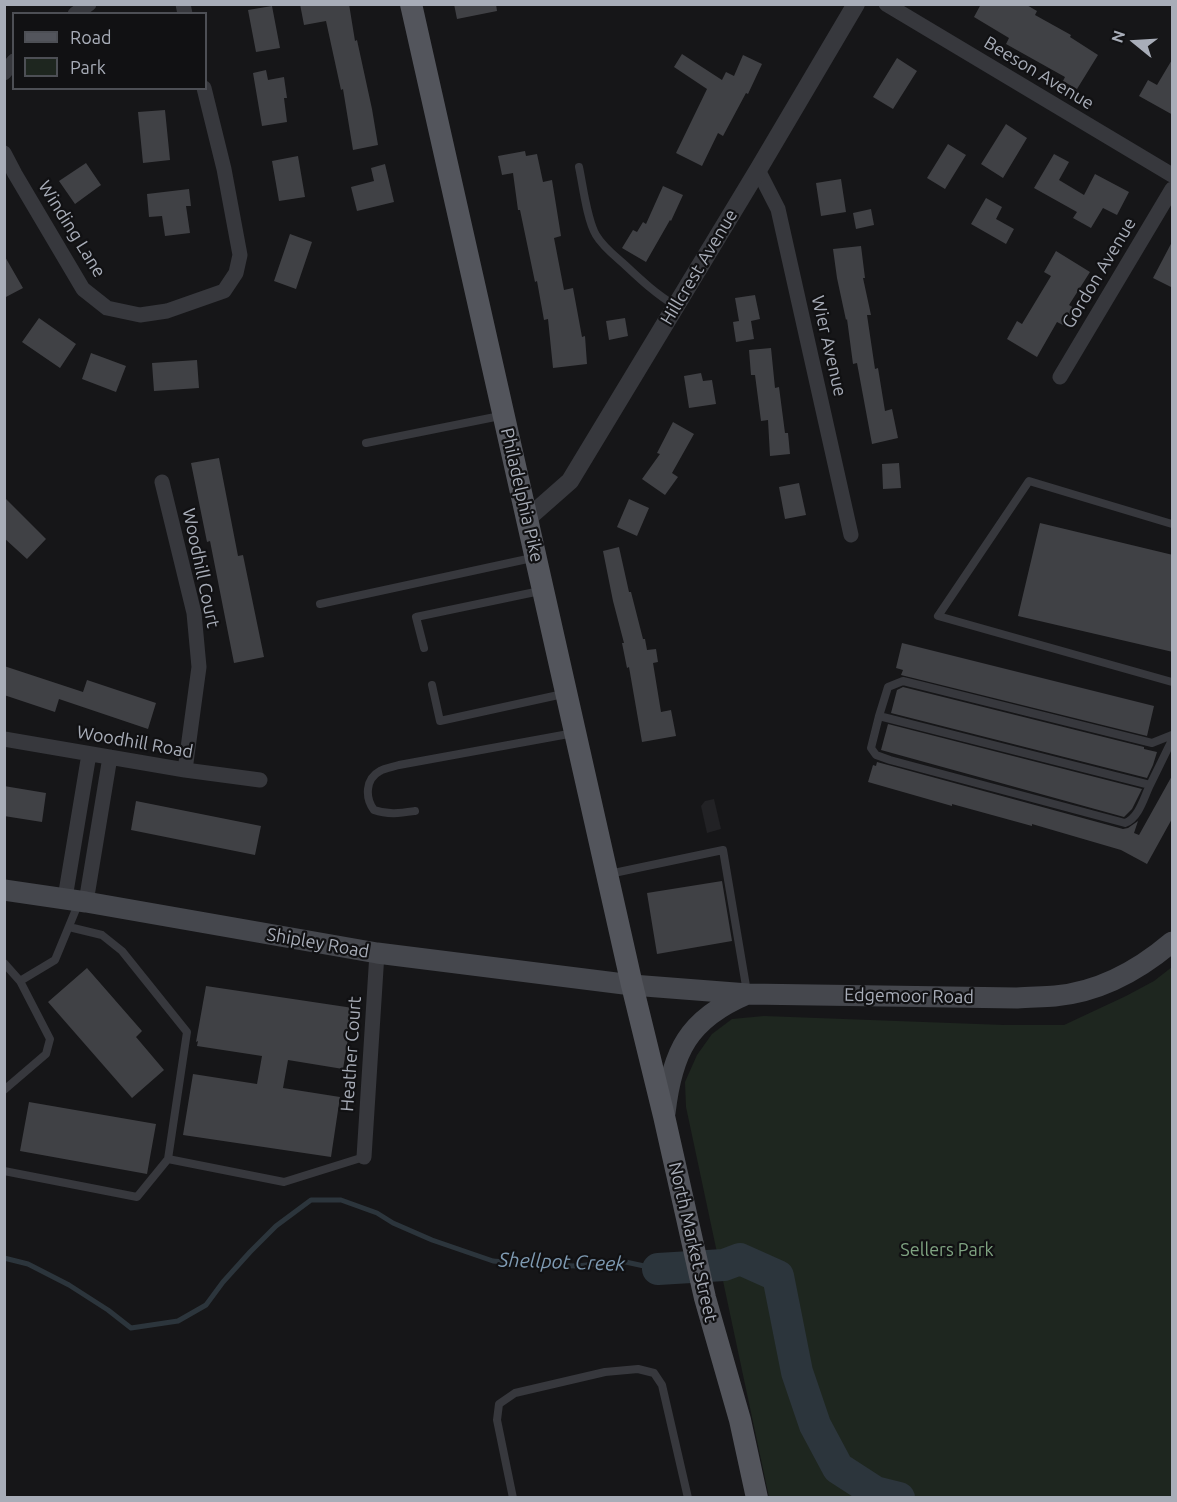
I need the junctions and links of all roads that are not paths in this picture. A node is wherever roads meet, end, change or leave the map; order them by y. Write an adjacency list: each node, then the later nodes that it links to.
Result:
1 (411, 4): 12 (main road, Philadelphia Pike)
2 (856, 4): 7 (street, Hillcrest Avenue)
3 (886, 4): 8 (street, Beeson Avenue)
4 (204, 90): 5 (street, Winding Lane)
5 (4, 153)
6 (579, 167): 10 (lane)
7 (758, 170): 10 (street, Hillcrest Avenue); 17 (street, Wier Avenue)
8 (1173, 175)
9 (1173, 189): 11 (street, Gordon Avenue)
10 (676, 306): 15 (street, Hillcrest Avenue)
11 (1060, 377)
12 (504, 415): 13 (lane); 15 (main road, Philadelphia Pike)
13 (366, 443)
14 (162, 482): 32 (street, Woodhill Court)
15 (528, 518): 18 (main road, Philadelphia Pike)
16 (1173, 524): 22 (lane)
17 (851, 535)
18 (536, 557): 19 (main road, Philadelphia Pike); 20 (lane)
19 (544, 590): 21 (lane); 24 (main road, Philadelphia Pike)
20 (320, 604)
21 (424, 648)
22 (1173, 682)
23 (432, 685): 24 (lane)
24 (567, 693): 26 (main road, Philadelphia Pike)
25 (879, 716): 27 (lane); 34 (lane); 34 (lane)
26 (576, 733): 35 (lane); 36 (main road, Philadelphia Pike)
27 (1173, 735)
28 (4, 739): 30 (street, Woodhill Road)
29 (1173, 740): 34 (lane)
30 (89, 754): 31 (street, Woodhill Road); 38 (street)
31 (110, 757): 32 (street, Woodhill Road); 38 (street)
32 (185, 770): 33 (street, Woodhill Road)
33 (260, 780)
34 (1150, 785)
35 (415, 811)
36 (607, 874): 44 (main road, Philadelphia Pike); 45 (lane)
37 (4, 890): 38 (main road, Shipley Road)
38 (77, 900): 39 (lane); 41 (main road, Shipley Road)
39 (69, 927): 43 (lane); 49 (lane)
40 (1173, 942): 45 (main road, Edgemoor Road)
41 (377, 953): 44 (main road, Shipley Road); 48 (street, Heather Court)
42 (4, 963): 43 (lane)
43 (20, 981): 46 (lane)
44 (632, 985): 45 (main road, Edgemoor Road); 47 (main road, North Market Street)
45 (748, 994): 47 (main road)
46 (4, 1090)
47 (664, 1116): 53 (main road, North Market Street)
48 (364, 1157): 49 (lane)
49 (168, 1159): 50 (lane)
50 (4, 1171)
51 (513, 1497): 52 (lane)
52 (688, 1497)
53 (757, 1497)

